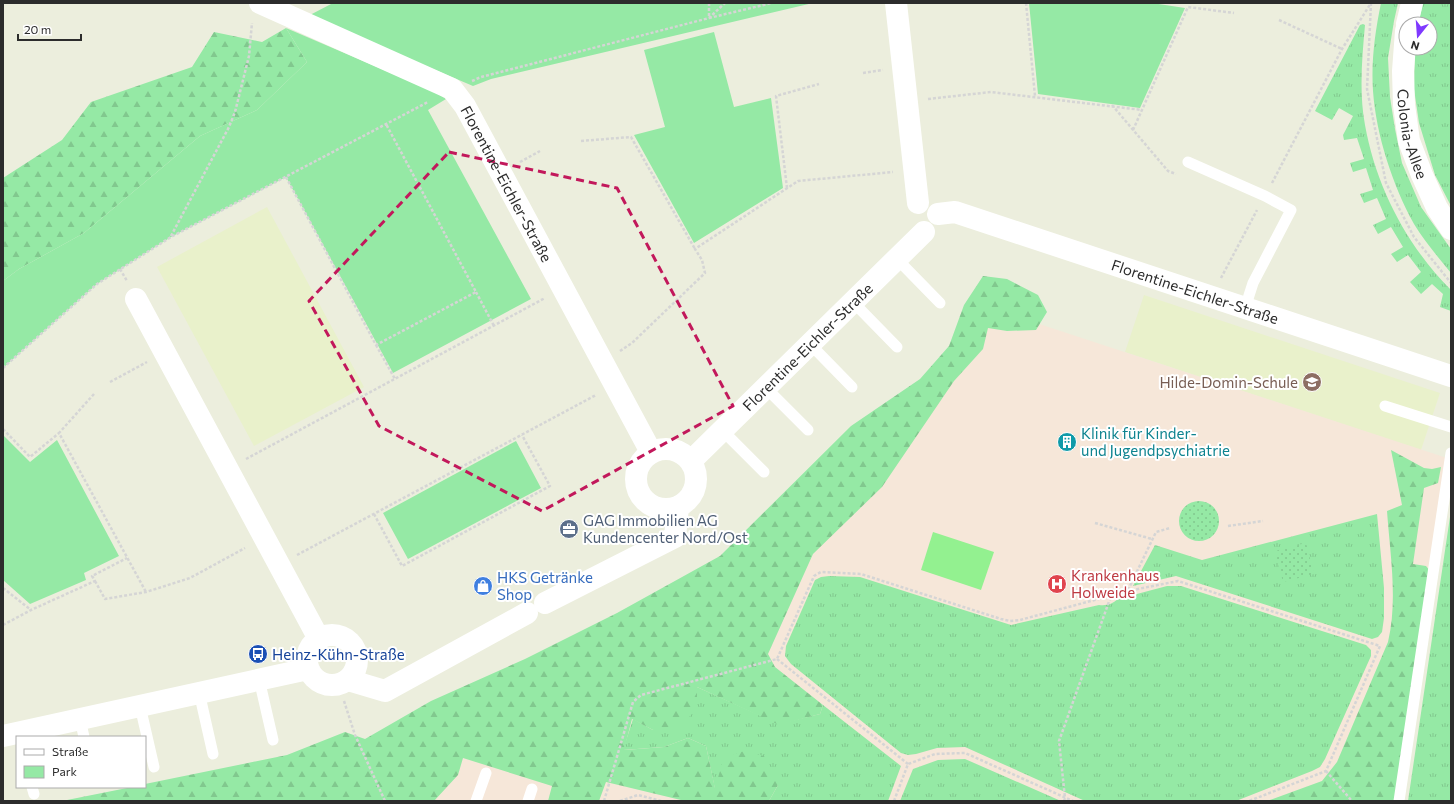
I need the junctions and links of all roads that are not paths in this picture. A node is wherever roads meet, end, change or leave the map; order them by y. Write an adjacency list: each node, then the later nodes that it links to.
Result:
1 (896, 3): 7 (street)
2 (1412, 3): 4 (street)
3 (269, 8): 25 (street, Florentine-Eichler-Straße)
4 (1409, 16)
5 (1404, 56): 9 (street, Colonia-Allee)
6 (1188, 162): 15 (lane)
7 (918, 203): 8 (street); 10 (street)
8 (938, 214): 10 (street, Florentine-Eichler-Straße); 15 (street, Florentine-Eichler-Straße)
9 (1451, 228)
10 (924, 232): 11 (street, Florentine-Eichler-Straße)
11 (897, 259): 13 (street, Florentine-Eichler-Straße); 14 (lane)
12 (136, 299): 30 (street)
13 (853, 302): 16 (street, Florentine-Eichler-Straße); 17 (lane)
14 (940, 303)
15 (1245, 308): 18 (street, Florentine-Eichler-Straße)
16 (810, 344): 19 (lane); 20 (street, Florentine-Eichler-Straße)
17 (897, 347)
18 (1451, 376)
19 (852, 387)
20 (766, 388): 23 (lane); 24 (street, Florentine-Eichler-Straße)
21 (1385, 406): 22 (lane)
22 (1451, 427)
23 (808, 430)
24 (723, 431): 27 (street, Florentine-Eichler-Straße); 28 (lane)
25 (651, 452): 27 (street); 29 (street)
26 (1451, 453): 45 (lane)
27 (691, 462): 29 (street)
28 (764, 472)
29 (678, 507): 33 (street)
30 (319, 639): 31 (street); 33 (street)
31 (308, 669): 32 (street); 33 (street)
32 (259, 679): 34 (street); 38 (lane)
33 (344, 683)
34 (199, 692): 35 (street); 39 (lane)
35 (140, 706): 36 (street); 40 (lane)
36 (82, 728): 37 (street)
37 (14, 735)
38 (273, 740)
39 (213, 754)
40 (154, 767)
41 (486, 773): 43 (lane)
42 (532, 788): 44 (lane)
43 (476, 801)
44 (528, 801)
45 (1400, 801)

